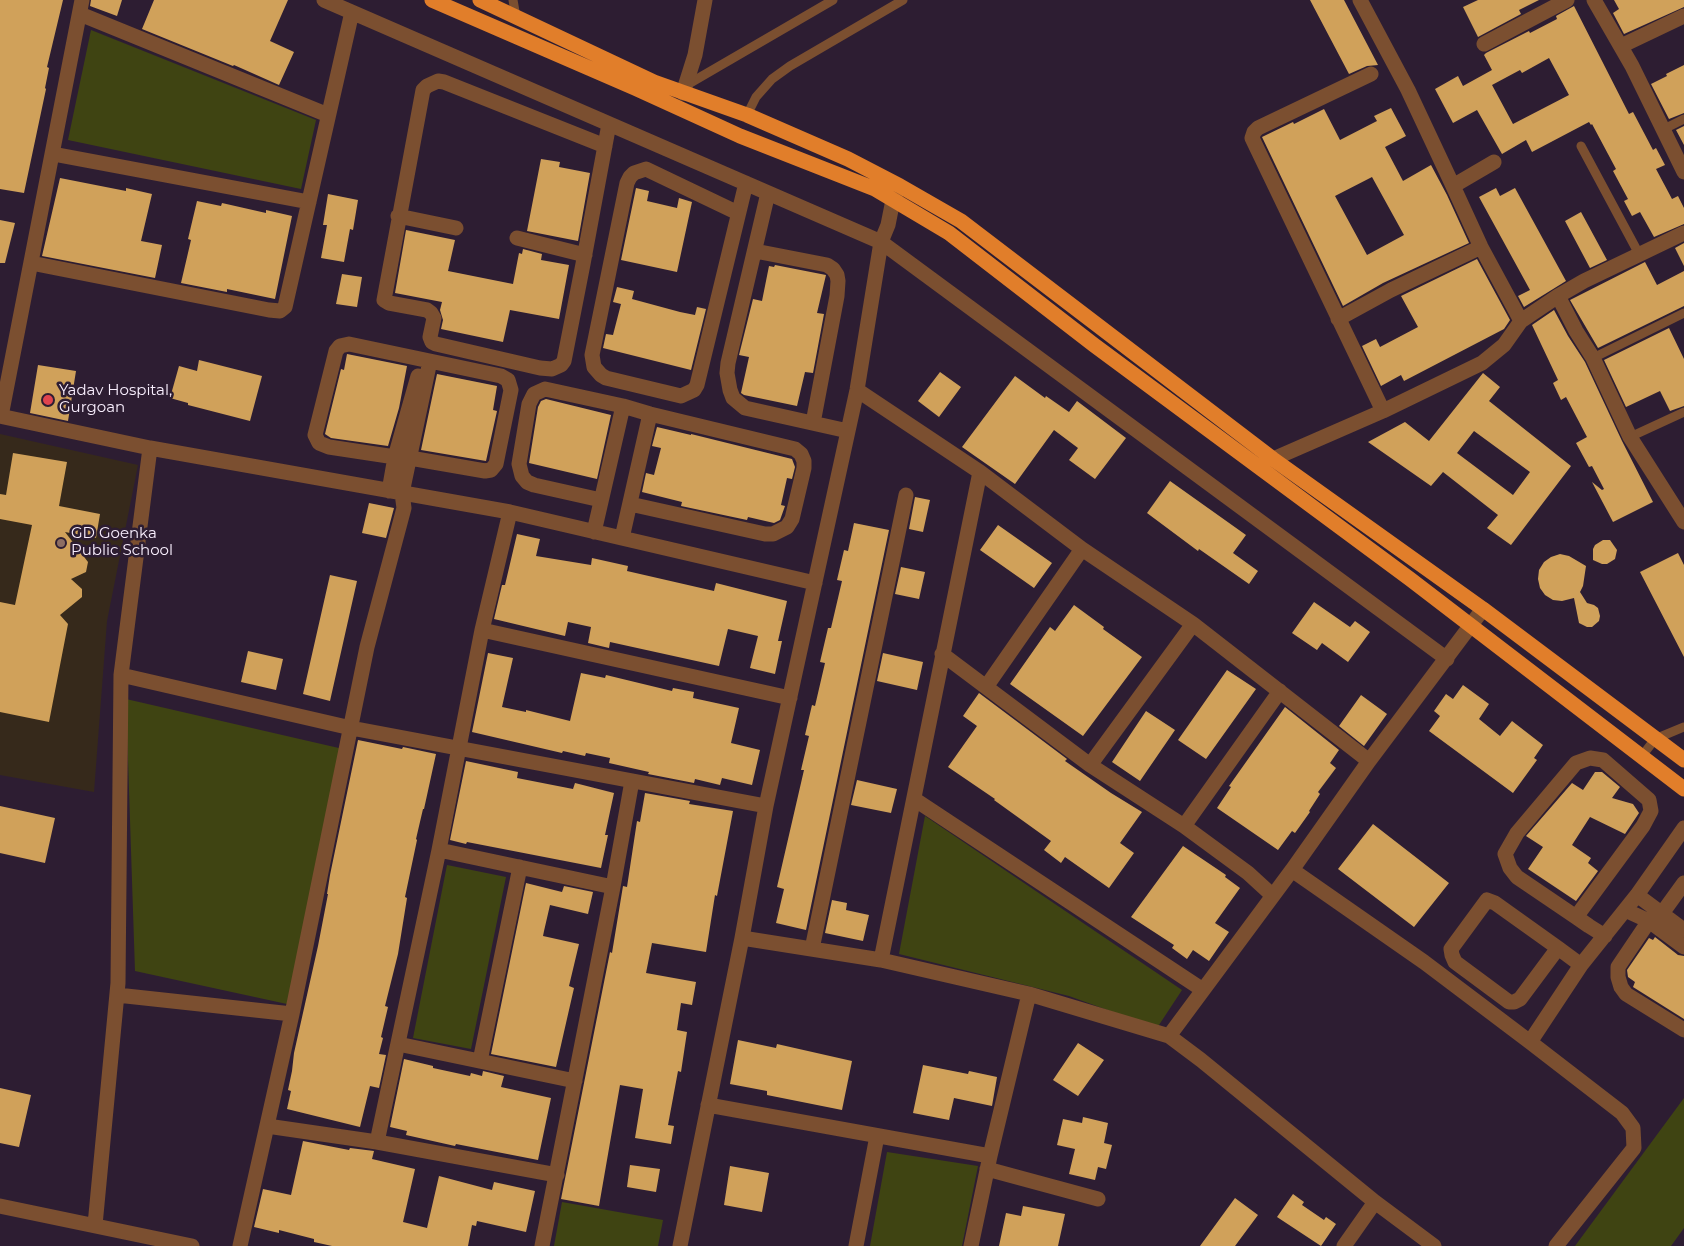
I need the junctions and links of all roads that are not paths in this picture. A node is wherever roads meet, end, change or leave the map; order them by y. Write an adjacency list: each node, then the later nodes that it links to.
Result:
1 (324, 0): 12 (street)
2 (432, 0): 33 (highway)
3 (480, 0): 14 (highway)
4 (514, 0): 14 (lane)
5 (704, 0): 18 (street)
6 (834, 0): 18 (lane)
7 (903, 0): 19 (lane)
8 (1360, 0): 31 (street)
9 (1566, 0): 15 (street)
10 (1594, 0): 16 (street)
11 (81, 7): 20 (street); 26 (street)
12 (352, 12): 20 (street); 22 (street)
13 (1684, 16): 16 (street)
14 (516, 17): 18 (highway)
15 (1484, 44)
16 (1621, 46): 23 (street)
17 (1371, 74): 49 (street)
18 (684, 90): 19 (highway)
19 (747, 115): 30 (highway)
20 (328, 116): 34 (street)
21 (1684, 119): 23 (lane)
22 (609, 124): 24 (street); 29 (street)
23 (1664, 129): 28 (street)
24 (605, 146): 36 (street); 44 (street)
25 (1581, 146): 43 (lane)
26 (53, 154): 34 (street); 45 (street)
27 (1494, 162): 31 (street)
28 (1684, 172)
29 (746, 183): 32 (street); 35 (street)
30 (900, 186): 33 (street); 48 (highway)
31 (1453, 186): 41 (street)
32 (768, 193): 40 (street); 42 (street)
33 (893, 200): 40 (street); 51 (highway)
34 (309, 202): 45 (street)
35 (738, 213): 35 (street)
36 (398, 216): 37 (street); 44 (street)
37 (456, 228)
38 (1684, 233): 43 (street)
39 (517, 238): 44 (street)
40 (881, 242): 54 (street); 83 (street)
41 (1481, 247): 49 (street); 50 (street)
42 (755, 251): 60 (street); 60 (street)
43 (1639, 254): 46 (street)
44 (585, 256)
45 (31, 263): 59 (street)
46 (1558, 296): 50 (street); 52 (street)
47 (1684, 313): 52 (lane)
48 (1088, 319): 51 (highway); 66 (highway)
49 (1338, 319): 56 (street)
50 (1521, 321): 56 (street)
51 (1077, 332): 80 (highway)
52 (1593, 358): 62 (street)
53 (426, 361): 64 (street); 64 (street); 65 (street); 65 (street)
54 (857, 390): 61 (street); 67 (street)
55 (623, 406): 58 (street); 70 (street); 70 (street)
56 (1383, 411): 66 (street)
57 (1684, 412): 62 (lane)
58 (650, 414): 71 (street); 71 (street)
59 (1, 416): 63 (street)
60 (813, 423): 61 (street)
61 (848, 431): 77 (street)
62 (1630, 437): 73 (street)
63 (150, 448): 68 (street); 84 (street)
64 (395, 457): 68 (street)
65 (410, 458): 68 (street)
66 (1273, 459): 78 (highway)
67 (980, 472): 76 (street); 82 (street)
68 (395, 492): 72 (street); 89 (street)
69 (906, 495): 118 (street)
70 (601, 500): 74 (street)
71 (630, 504): 75 (street)
72 (510, 512): 74 (street); 81 (street)
73 (1683, 518)
74 (594, 532): 75 (street)
75 (622, 538): 77 (street)
76 (1082, 549): 79 (street); 85 (street)
77 (815, 583): 87 (street)
78 (1483, 610): 80 (street); 90 (highway)
79 (1193, 624): 86 (street); 95 (street)
80 (1471, 626): 83 (street); 92 (highway)
81 (482, 630): 87 (street); 91 (street)
82 (942, 654): 85 (street); 98 (street)
83 (1447, 659): 94 (street)
84 (121, 676): 89 (street); 122 (street)
85 (986, 687): 95 (street)
86 (1280, 691): 94 (street); 100 (street)
87 (790, 698): 99 (street)
88 (1684, 727): 90 (lane)
89 (351, 728): 91 (street); 124 (street)
90 (1655, 738): 92 (lane); 93 (highway)
91 (458, 750): 96 (street); 102 (street)
92 (1642, 756): 97 (highway)
93 (1684, 760)
94 (1369, 761): 104 (street)
95 (1090, 765): 100 (street)
96 (632, 781): 99 (street); 106 (street)
97 (1684, 789)
98 (914, 799): 119 (street); 121 (street)
99 (766, 806): 115 (street)
100 (1184, 826): 107 (street)
101 (1684, 828): 108 (street)
102 (439, 850): 103 (street); 128 (street)
103 (520, 867): 106 (street); 129 (street)
104 (1292, 870): 107 (street); 127 (street)
105 (1684, 883): 110 (street)
106 (613, 887): 130 (street)
107 (1272, 895): 121 (street)
108 (1637, 895): 109 (street); 110 (street)
109 (1625, 910): 112 (street); 114 (street)
110 (1662, 912): 113 (street)
111 (1576, 917): 111 (street); 114 (street)
112 (1649, 921): 116 (street); 125 (street)
113 (1684, 930)
114 (1605, 936): 120 (street)
115 (742, 938): 118 (street); 131 (street)
116 (1684, 947)
117 (1558, 948): 117 (street); 120 (street)
118 (812, 949): 119 (street)
119 (881, 960): 123 (street)
120 (1581, 965): 127 (street)
121 (1203, 990): 126 (street)
122 (117, 994): 124 (street); 140 (street)
123 (1029, 994): 126 (street); 135 (street)
124 (292, 1014): 132 (street)
125 (1684, 1030)
126 (1169, 1036): 138 (street)
127 (1530, 1042): 149 (street)
128 (398, 1044): 129 (street); 134 (street)
129 (480, 1062): 130 (street)
130 (575, 1081): 136 (street)
131 (708, 1105): 133 (street); 144 (street)
132 (267, 1126): 134 (street); 142 (street)
133 (877, 1136): 135 (street); 145 (street)
134 (377, 1142): 136 (street)
135 (988, 1163): 137 (street); 146 (street)
136 (556, 1174): 143 (street)
137 (1098, 1199)
138 (1375, 1202): 147 (street); 148 (street)
139 (0, 1206): 140 (street)
140 (95, 1225): 141 (street)
141 (192, 1246)
142 (240, 1246)
143 (542, 1246)
144 (680, 1246)
145 (856, 1246)
146 (970, 1246)
147 (1344, 1246)
148 (1434, 1246)
149 (1556, 1246)

